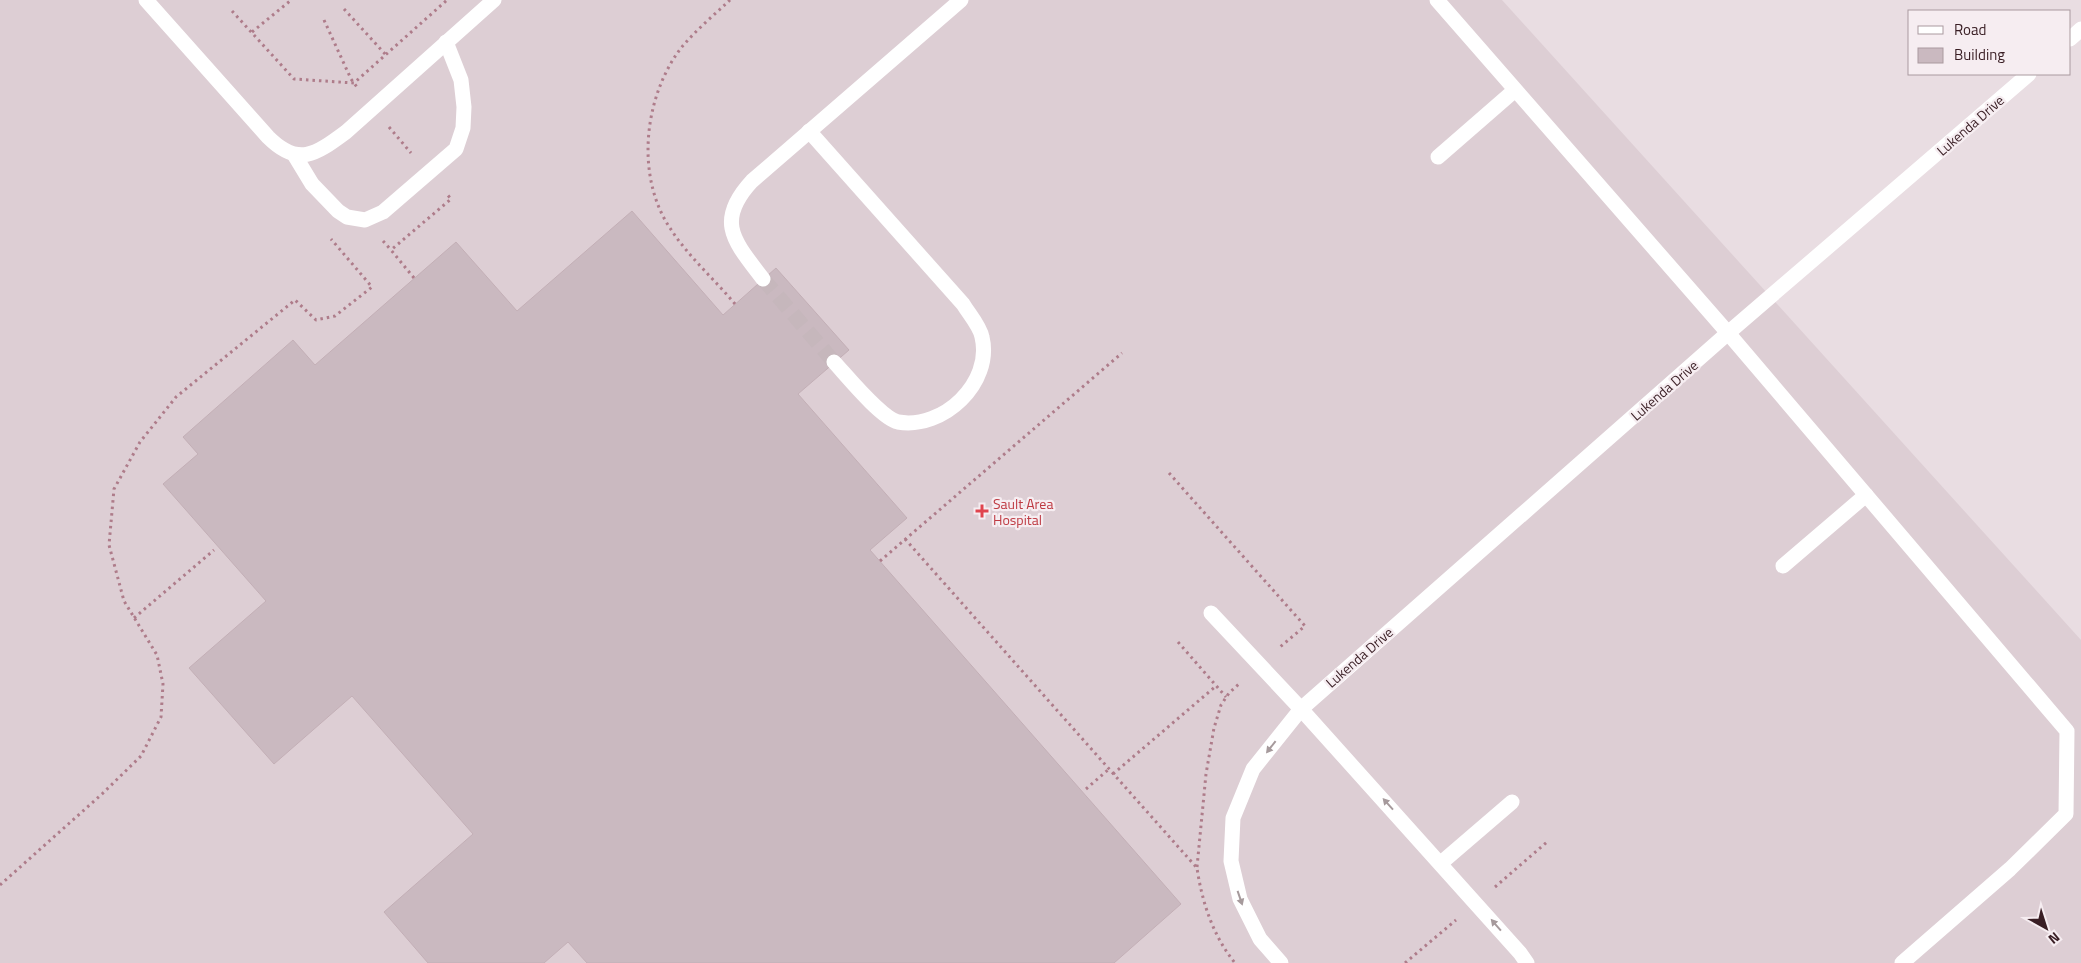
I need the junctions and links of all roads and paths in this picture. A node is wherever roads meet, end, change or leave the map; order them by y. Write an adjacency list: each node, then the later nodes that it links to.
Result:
1 (146, 0): 21 (street)
2 (447, 0): 15 (path)
3 (494, 0): 14 (street)
4 (730, 0): 27 (path)
5 (962, 0): 20 (street)
6 (1437, 0): 18 (street)
7 (290, 1): 12 (path)
8 (344, 9): 15 (path)
9 (232, 11): 12 (path)
10 (324, 20): 17 (path)
11 (2081, 29): 13 (street)
12 (252, 32): 17 (path)
13 (2071, 38)
14 (446, 42): 19 (street); 23 (street)
15 (386, 55): 17 (path)
16 (2028, 75): 28 (street, Lukenda Drive)
17 (354, 83): 19 (path)
18 (1515, 90): 22 (street); 28 (street)
19 (373, 107): 21 (street); 23 (path)
20 (809, 131): 26 (street); 30 (street)
21 (296, 156): 24 (street)
22 (1438, 157)
23 (428, 174): 24 (street); 25 (path)
24 (347, 217): 37 (path)
25 (414, 278)
26 (763, 279)
27 (735, 304)
28 (1728, 333): 31 (street); 41 (street, Lukenda Drive)
29 (1122, 353): 32 (path)
30 (834, 362)
31 (1866, 495): 35 (street); 51 (street)
32 (905, 539): 34 (path); 42 (path)
33 (214, 550): 37 (path)
34 (880, 561)
35 (1783, 566)
36 (1211, 613): 41 (street)
37 (134, 618): 47 (path)
38 (1178, 642): 39 (path)
39 (1216, 686): 40 (path); 43 (path)
40 (1226, 698)
41 (1301, 708): 46 (street, one-way to 41); 49 (street, Lukenda Drive, one-way to 49)
42 (1109, 769): 43 (path); 44 (path)
43 (1113, 774): 48 (path)
44 (1086, 789)
45 (1512, 802): 46 (street)
46 (1441, 863): 50 (street, one-way to 46)
47 (0, 885)
48 (1235, 963)
49 (1281, 963)
50 (1527, 963)
51 (1902, 963)

